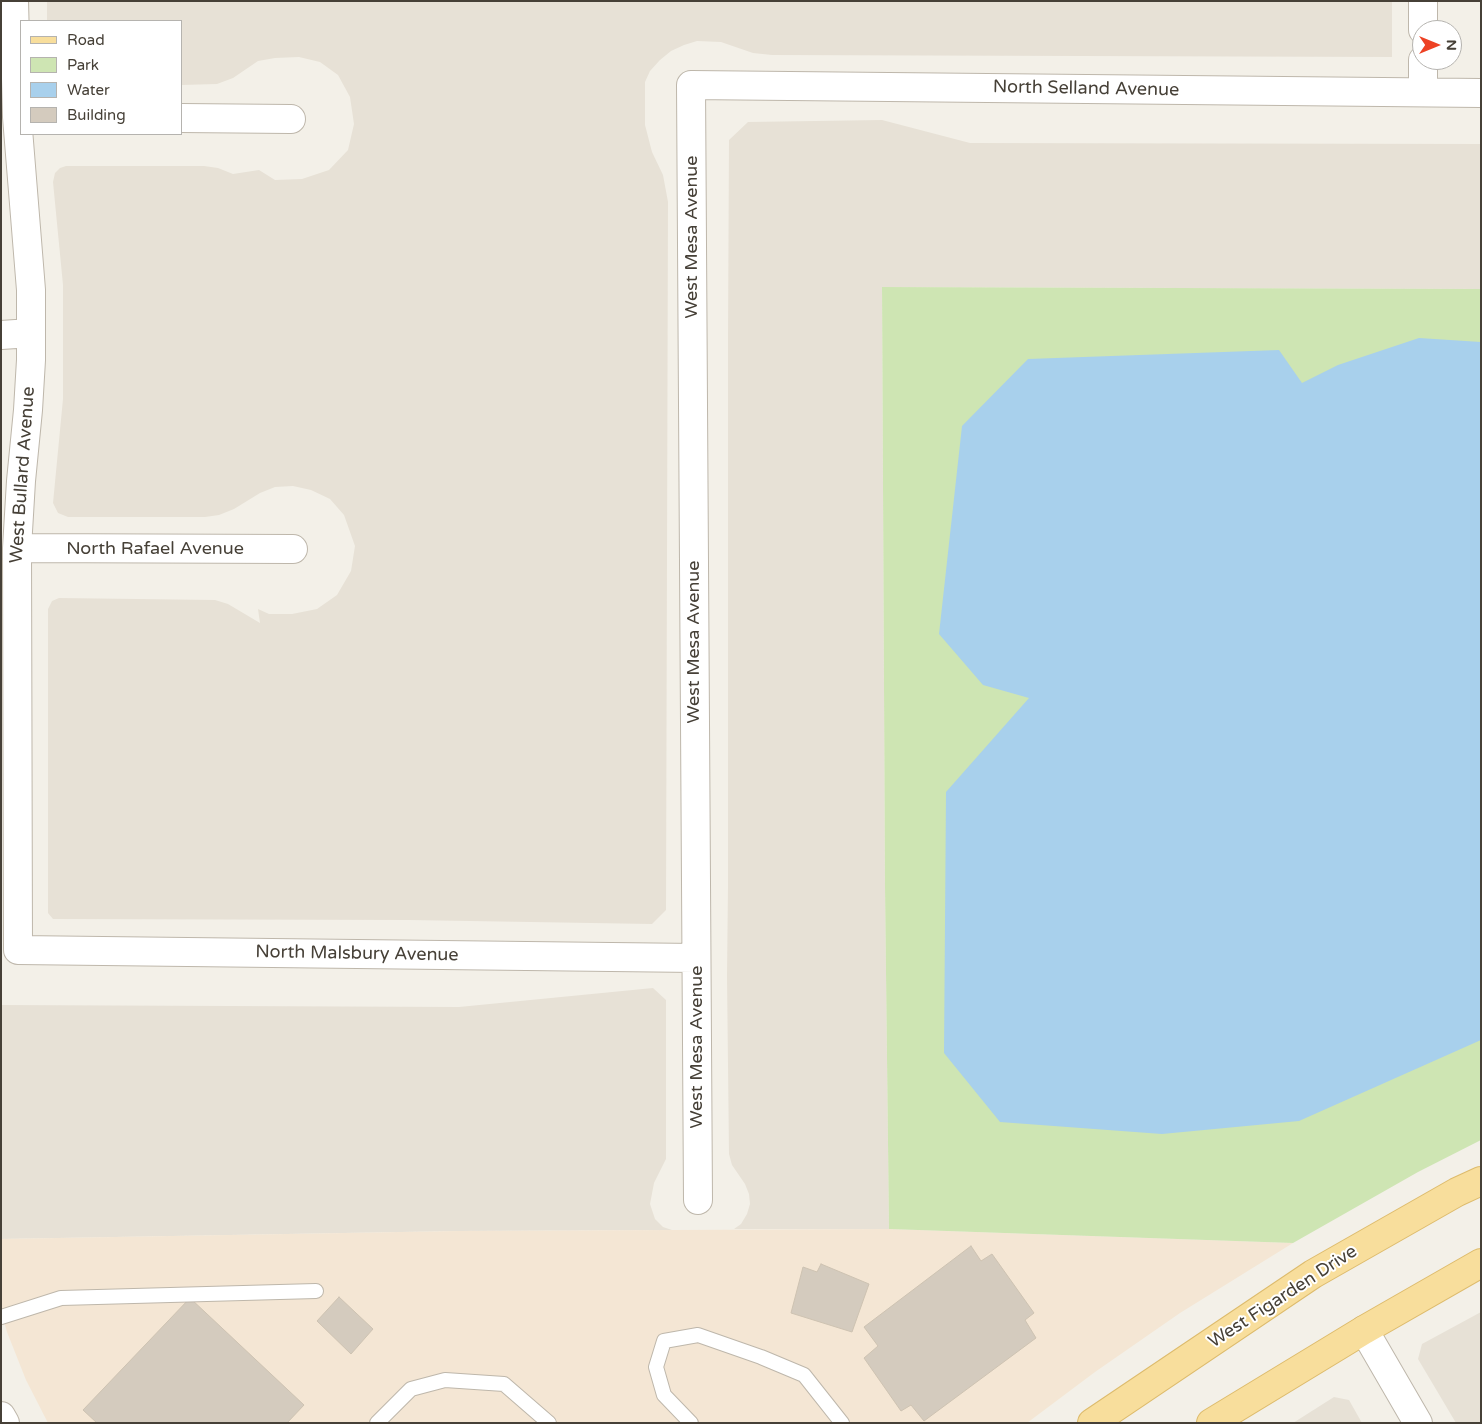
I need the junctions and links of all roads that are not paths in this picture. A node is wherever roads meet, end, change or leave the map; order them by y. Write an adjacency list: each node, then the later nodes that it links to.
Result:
1 (14, 1): 8 (street, West Bullard Avenue)
2 (1423, 1): 3 (street)
3 (1423, 20)
4 (1423, 70): 6 (street)
5 (691, 85): 6 (street, North Selland Avenue); 18 (street, West Mesa Avenue)
6 (1423, 92): 7 (street, North Selland Avenue)
7 (1481, 93)
8 (19, 117): 11 (street, West Bullard Avenue)
9 (182, 118): 10 (street)
10 (291, 119)
11 (20, 131)
12 (20, 135): 13 (street, West Bullard Avenue)
13 (31, 333): 14 (street); 15 (street, West Bullard Avenue)
14 (1, 335)
15 (17, 548): 16 (street, North Rafael Avenue); 17 (street, West Bullard Avenue)
16 (293, 549)
17 (18, 950): 18 (street, North Malsbury Avenue)
18 (696, 958): 20 (street, West Mesa Avenue)
19 (1481, 1181): 31 (main road, West Figarden Drive)
20 (698, 1200)
21 (1481, 1263): 24 (main road)
22 (316, 1291): 23 (lane)
23 (1, 1317)
24 (1364, 1330): 32 (main road); 33 (street)
25 (1, 1416): 26 (street)
26 (5, 1423)
27 (377, 1423): 28 (lane)
28 (549, 1423)
29 (692, 1423): 30 (lane)
30 (842, 1423)
31 (1092, 1423)
32 (1211, 1423)
33 (1418, 1423)

